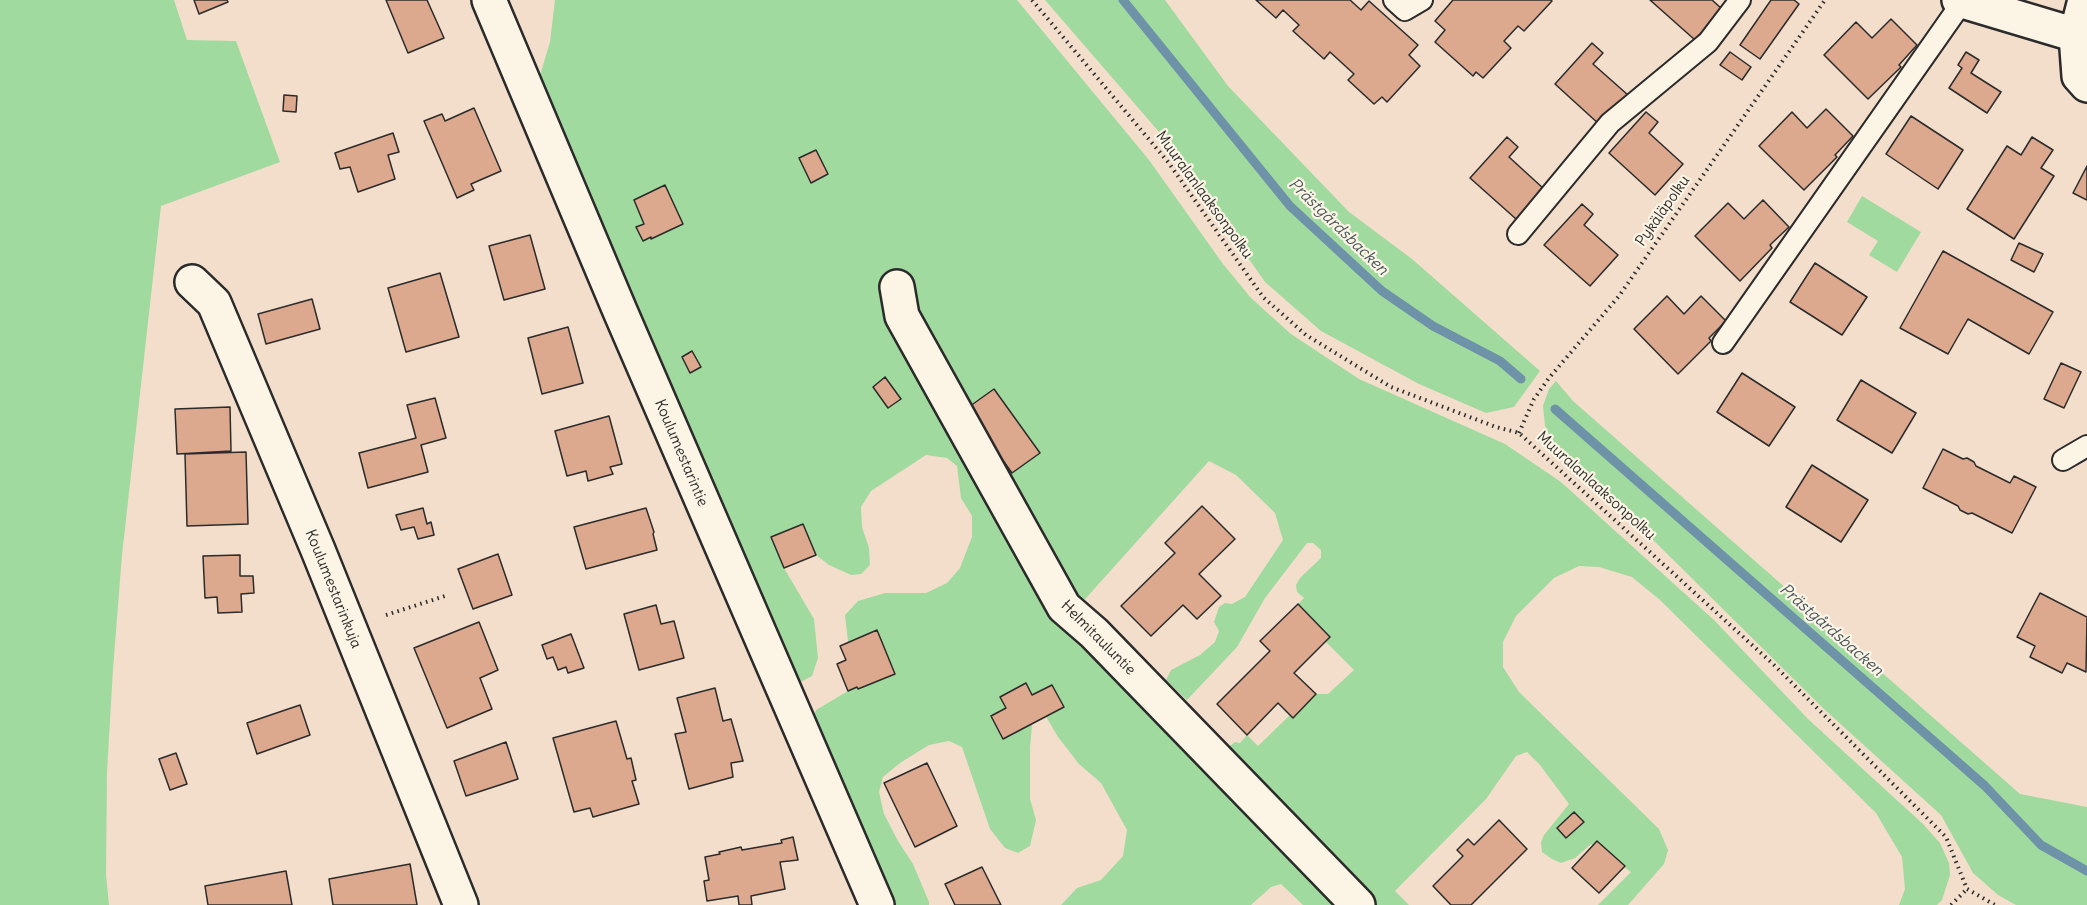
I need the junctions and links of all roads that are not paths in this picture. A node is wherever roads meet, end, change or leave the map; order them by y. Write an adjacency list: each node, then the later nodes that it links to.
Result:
1 (489, 0): 16 (street, Koulumestarintie)
2 (1394, 0): 3 (lane)
3 (1422, 0)
4 (1740, 0): 9 (lane)
5 (2085, 0): 7 (street)
6 (1961, 1): 7 (street); 12 (lane)
7 (2076, 34): 8 (street)
8 (2087, 85)
9 (1518, 234)
10 (192, 282): 15 (street, Koulumestarinkuja)
11 (897, 287): 17 (street, Helmitauluntie)
12 (1723, 343)
13 (2087, 446): 14 (lane)
14 (2063, 460)
15 (461, 905)
16 (877, 905)
17 (1358, 905)

